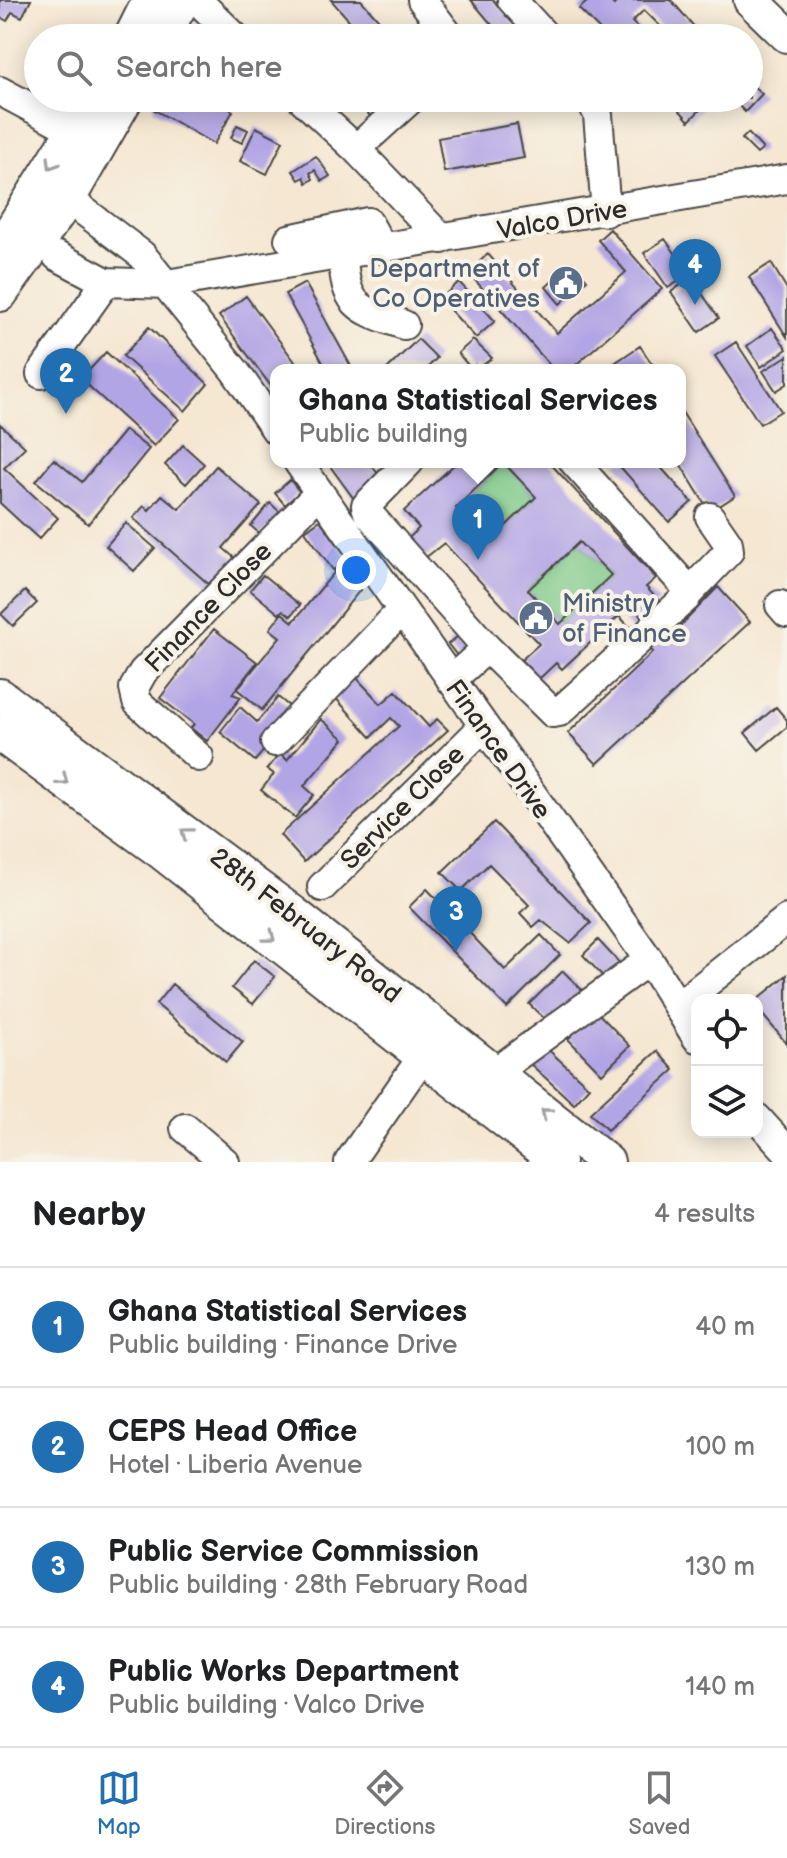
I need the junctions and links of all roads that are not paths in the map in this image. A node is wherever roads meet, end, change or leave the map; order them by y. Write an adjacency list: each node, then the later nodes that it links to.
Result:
1 (150, 0): 7 (main road)
2 (183, 0): 8 (main road)
3 (197, 0): 9 (street)
4 (422, 0): 10 (street)
5 (512, 0): 11 (street)
6 (751, 0): 12 (main road)
7 (138, 24)
8 (169, 24)
9 (222, 24)
10 (440, 24)
11 (534, 24)
12 (787, 35)
13 (0, 91): 14 (street)
14 (24, 104)
15 (39, 112): 21 (street)
16 (85, 112): 21 (main road)
17 (118, 112): 24 (main road)
18 (316, 112): 22 (street)
19 (397, 112): 22 (street)
20 (597, 112): 25 (street)
21 (73, 130): 28 (main road, one-way to 28)
22 (356, 149): 27 (street)
23 (787, 179): 25 (street, Valco Drive)
24 (68, 199): 33 (street); 34 (main road)
25 (606, 212): 27 (street, Valco Drive)
26 (289, 239): 29 (street)
27 (442, 239): 29 (street, Valco Drive)
28 (0, 249)
29 (383, 249): 31 (street, Valco Drive)
30 (57, 256): 32 (street, Valco Drive)
31 (343, 256): 33 (street, Valco Drive); 35 (street)
32 (106, 282): 33 (street, Valco Drive); 36 (street)
33 (167, 284): 37 (street)
34 (0, 294)
35 (404, 325)
36 (41, 374)
37 (270, 421)
38 (302, 468): 41 (street, Finance Drive)
39 (403, 468): 45 (street)
40 (579, 468): 43 (street)
41 (319, 493): 44 (street, Finance Drive); 51 (street, Finance Close)
42 (710, 517): 43 (street)
43 (688, 594): 45 (street)
44 (402, 610): 46 (street, Finance Drive); 50 (street)
45 (487, 648): 46 (street)
46 (451, 680): 48 (street, Finance Drive)
47 (0, 696): 58 (main road, 28th February Road, one-way to 47)
48 (483, 727): 52 (street, Service Close); 54 (street, Finance Drive)
49 (0, 734): 57 (main road, 28th February Road, one-way to 57)
50 (275, 742)
51 (199, 757)
52 (322, 887)
53 (787, 919): 55 (street)
54 (649, 960): 55 (street, Finance Drive); 58 (street)
55 (679, 1005): 56 (street, Finance Drive)
56 (691, 1027)
57 (423, 1056): 63 (street); 64 (main road, 28th February Road)
58 (495, 1072): 65 (main road, 28th February Road, one-way to 58)
59 (763, 1125): 61 (street)
60 (185, 1128): 62 (street)
61 (787, 1151)
62 (225, 1162)
63 (349, 1162)
64 (558, 1162)
65 (607, 1162)

